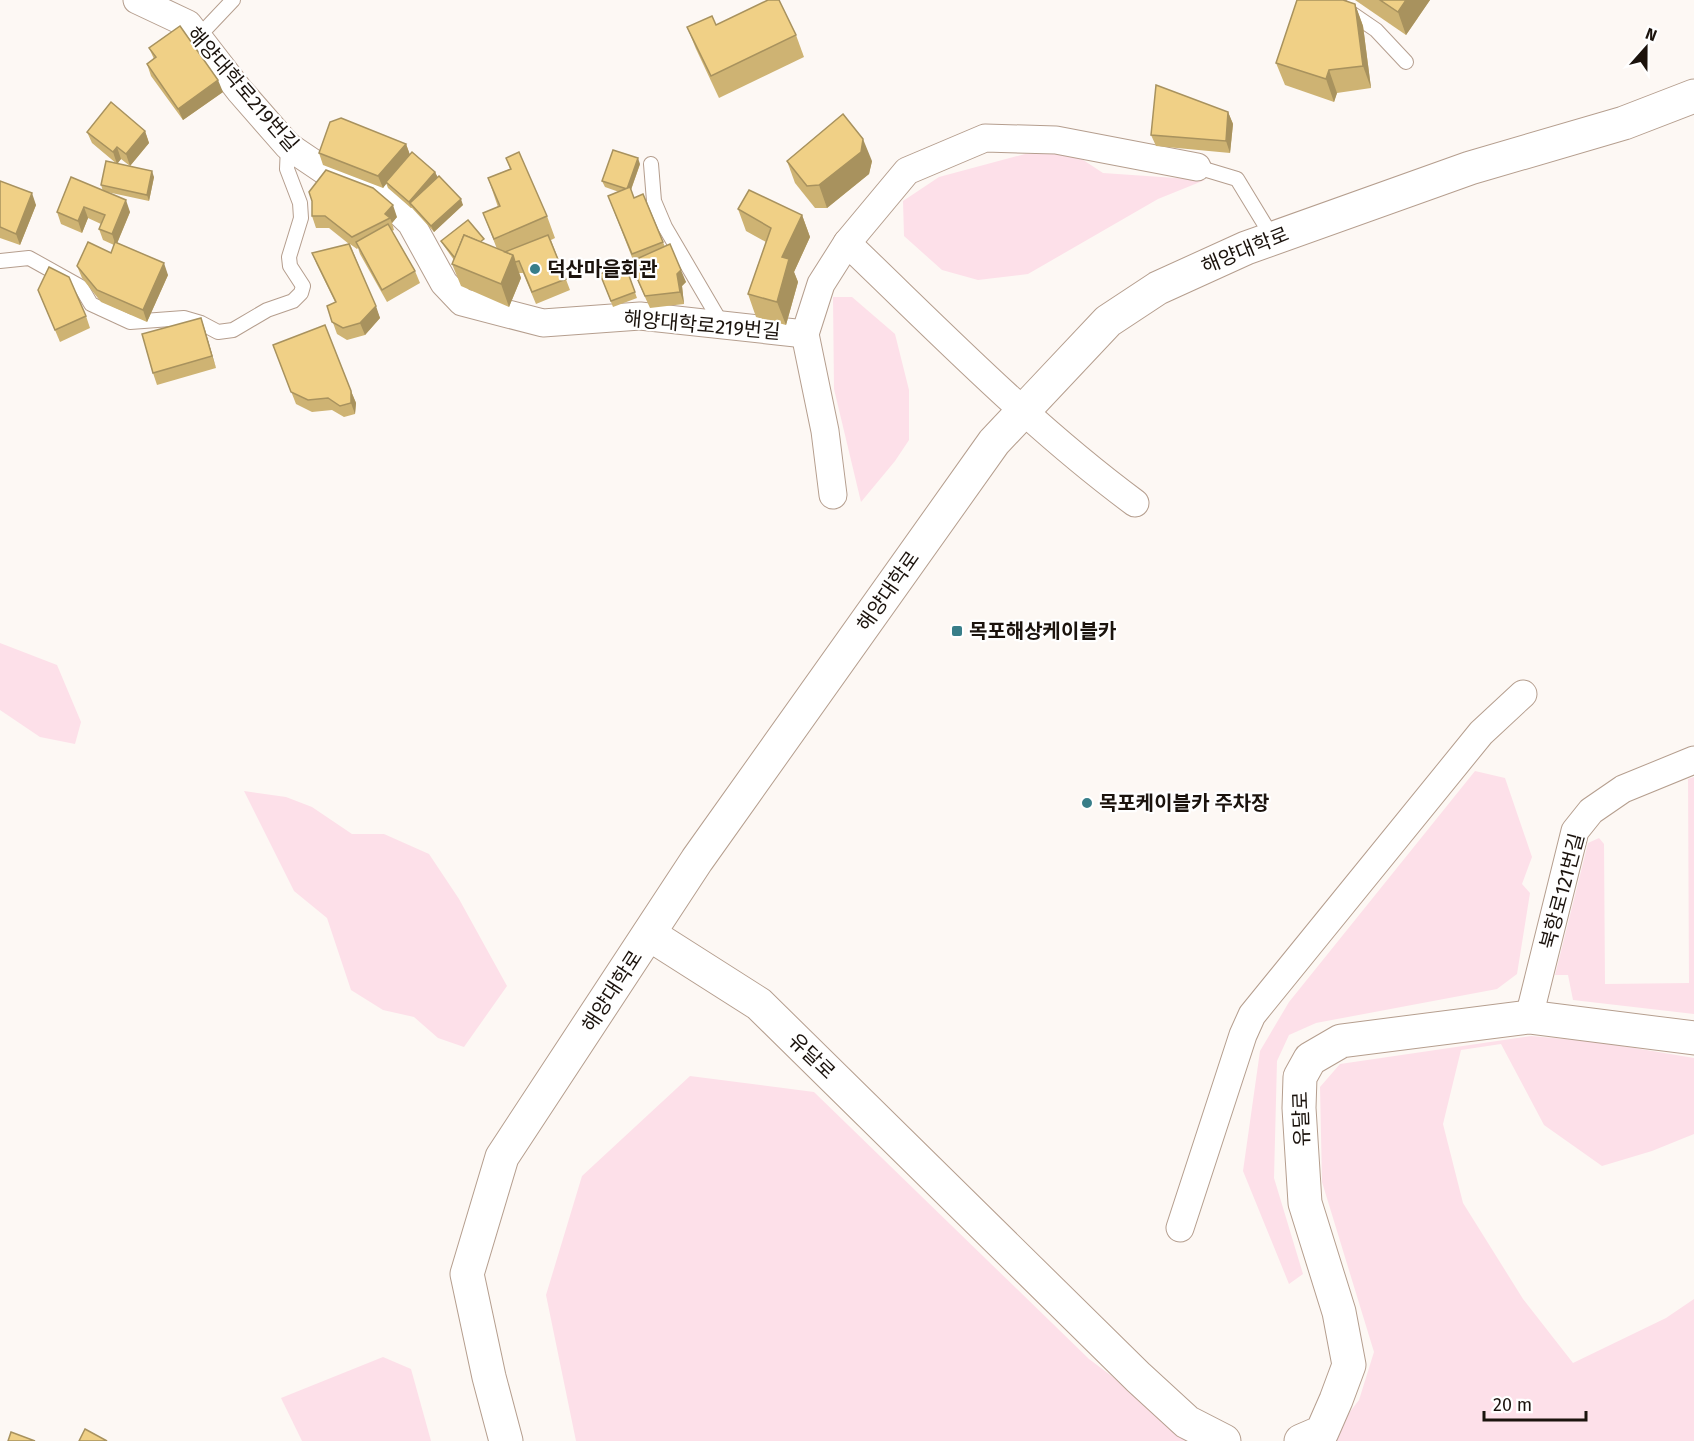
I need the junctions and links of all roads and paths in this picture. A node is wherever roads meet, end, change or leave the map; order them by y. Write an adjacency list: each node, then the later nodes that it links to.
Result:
1 (137, 0): 4 (street, 해양대학로219번길)
2 (233, 0): 4 (lane)
3 (1332, 0): 5 (lane)
4 (198, 37): 7 (street, 해양대학로219번길)
5 (1406, 62)
6 (1694, 96): 10 (street, 해양대학로)
7 (288, 146): 12 (lane); 13 (street, 해양대학로219번길)
8 (651, 164): 13 (lane)
9 (1197, 167): 10 (lane); 11 (street, 해양대학로219번길)
10 (1273, 238): 15 (street, 해양대학로)
11 (847, 243): 14 (street, 해양대학로219번길); 15 (street)
12 (0, 261)
13 (723, 326): 14 (street, 해양대학로219번길)
14 (805, 334): 16 (street)
15 (1022, 411): 17 (street); 20 (street, 해양대학로)
16 (833, 495)
17 (1135, 503)
18 (1523, 694): 23 (street)
19 (1694, 760): 21 (street, 북항로121번길)
20 (649, 934): 24 (street, 해양대학로); 25 (street, 유달로)
21 (1529, 1017): 22 (street, 유달로); 26 (street, 유달로)
22 (1694, 1038)
23 (1180, 1228)
24 (506, 1441)
25 (1224, 1441)
26 (1301, 1441)

